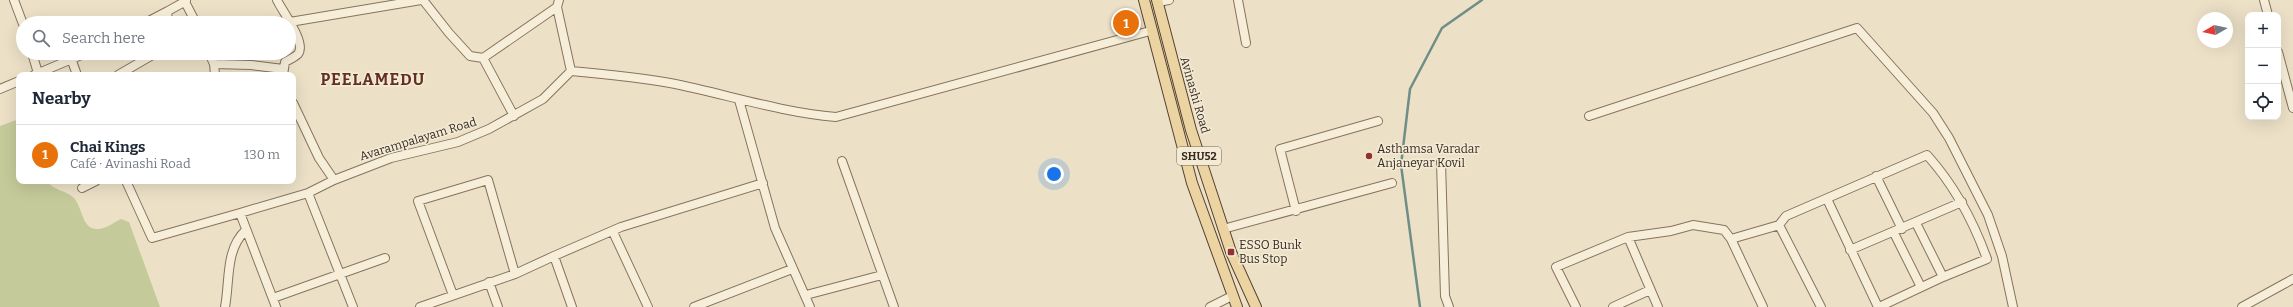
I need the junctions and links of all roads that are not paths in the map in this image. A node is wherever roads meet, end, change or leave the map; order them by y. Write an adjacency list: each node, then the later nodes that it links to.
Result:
1 (14, 0): 13 (street)
2 (185, 0): 11 (street); 16 (street)
3 (277, 0): 17 (street)
4 (422, 0): 18 (street); 23 (street)
5 (1144, 0): 19 (main road, SHU52)
6 (1169, 0): 9 (street)
7 (1238, 0): 21 (street)
8 (2264, 0): 12 (street)
9 (1158, 1): 64 (main road, Avinashi Road / SHU52)
10 (558, 4): 23 (street); 31 (street)
11 (168, 11): 14 (street); 15 (street)
12 (2267, 12)
13 (20, 16)
14 (158, 16)
15 (167, 16)
16 (193, 16)
17 (286, 16)
18 (296, 21)
19 (1150, 30): 42 (street); 84 (main road, SHU52)
20 (296, 33): 22 (street)
21 (1246, 43)
22 (296, 55)
23 (483, 58): 45 (street)
24 (33, 60): 32 (street)
25 (144, 60): 35 (street)
26 (212, 60): 29 (street)
27 (288, 60): 37 (street)
28 (72, 61): 33 (street); 34 (street)
29 (214, 64): 36 (street); 37 (street)
30 (2281, 64): 39 (street)
31 (571, 71): 42 (street); 45 (street, Avarampalayam Road)
32 (36, 72)
33 (42, 72)
34 (76, 72)
35 (123, 72)
36 (215, 72)
37 (283, 72)
38 (2293, 73): 39 (street)
39 (2285, 79): 43 (street)
40 (16, 82): 41 (street)
41 (0, 89)
42 (739, 100): 52 (street)
43 (2293, 108)
44 (296, 109): 51 (street)
45 (514, 116): 51 (street, Avarampalayam Road)
46 (1589, 116): 106 (street)
47 (1378, 121): 60 (street)
48 (842, 161): 76 (street)
49 (1441, 162): 99 (street)
50 (1876, 176): 58 (street); 59 (street); 66 (street)
51 (334, 180): 57 (street, Avarampalayam Road)
52 (763, 183): 67 (street); 73 (street)
53 (1392, 183): 60 (street)
54 (90, 184): 56 (street)
55 (127, 184): 61 (street, Avarampalayam Road)
56 (82, 188)
57 (308, 193): 61 (street, Avarampalayam Road); 74 (street)
58 (1827, 199): 63 (street); 70 (street)
59 (1962, 202): 62 (street); 77 (street)
60 (1296, 211): 64 (street)
61 (240, 213): 65 (street)
62 (1916, 223): 66 (street); 77 (street)
63 (1779, 225): 69 (street); 104 (street)
64 (1223, 229): 98 (main road, Avinashi Road / SHU52)
65 (246, 230): 85 (street); 87 (street)
66 (1898, 231): 70 (street); 80 (street)
67 (613, 232): 71 (street); 92 (street)
68 (1628, 237): 69 (street); 81 (street); 100 (street)
69 (1731, 239): 103 (street)
70 (1850, 250): 105 (street)
71 (554, 256): 75 (street); 91 (street)
72 (385, 258): 74 (street)
73 (792, 269): 83 (street); 93 (street)
74 (340, 273): 85 (street); 89 (street)
75 (515, 274): 79 (street); 82 (street)
76 (882, 275): 83 (street); 95 (street)
77 (1943, 277): 80 (street)
78 (2293, 278): 107 (street)
79 (489, 282): 82 (street); 90 (street)
80 (1921, 287): 105 (street)
81 (1650, 290): 101 (street); 102 (street)
82 (453, 295): 86 (street)
83 (806, 295): 94 (street)
84 (1232, 296): 96 (street); 97 (main road, SHU52)
85 (273, 298): 88 (street)
86 (424, 306)
87 (225, 307)
88 (276, 307)
89 (353, 307)
90 (498, 307)
91 (572, 307)
92 (648, 307)
93 (694, 307)
94 (810, 307)
95 (894, 307)
96 (1210, 307)
97 (1237, 307)
98 (1256, 307)
99 (1449, 307)
100 (1576, 307)
101 (1613, 307)
102 (1658, 307)
103 (1763, 307)
104 (1821, 307)
105 (1879, 307)
106 (2013, 307)
107 (2242, 307)

